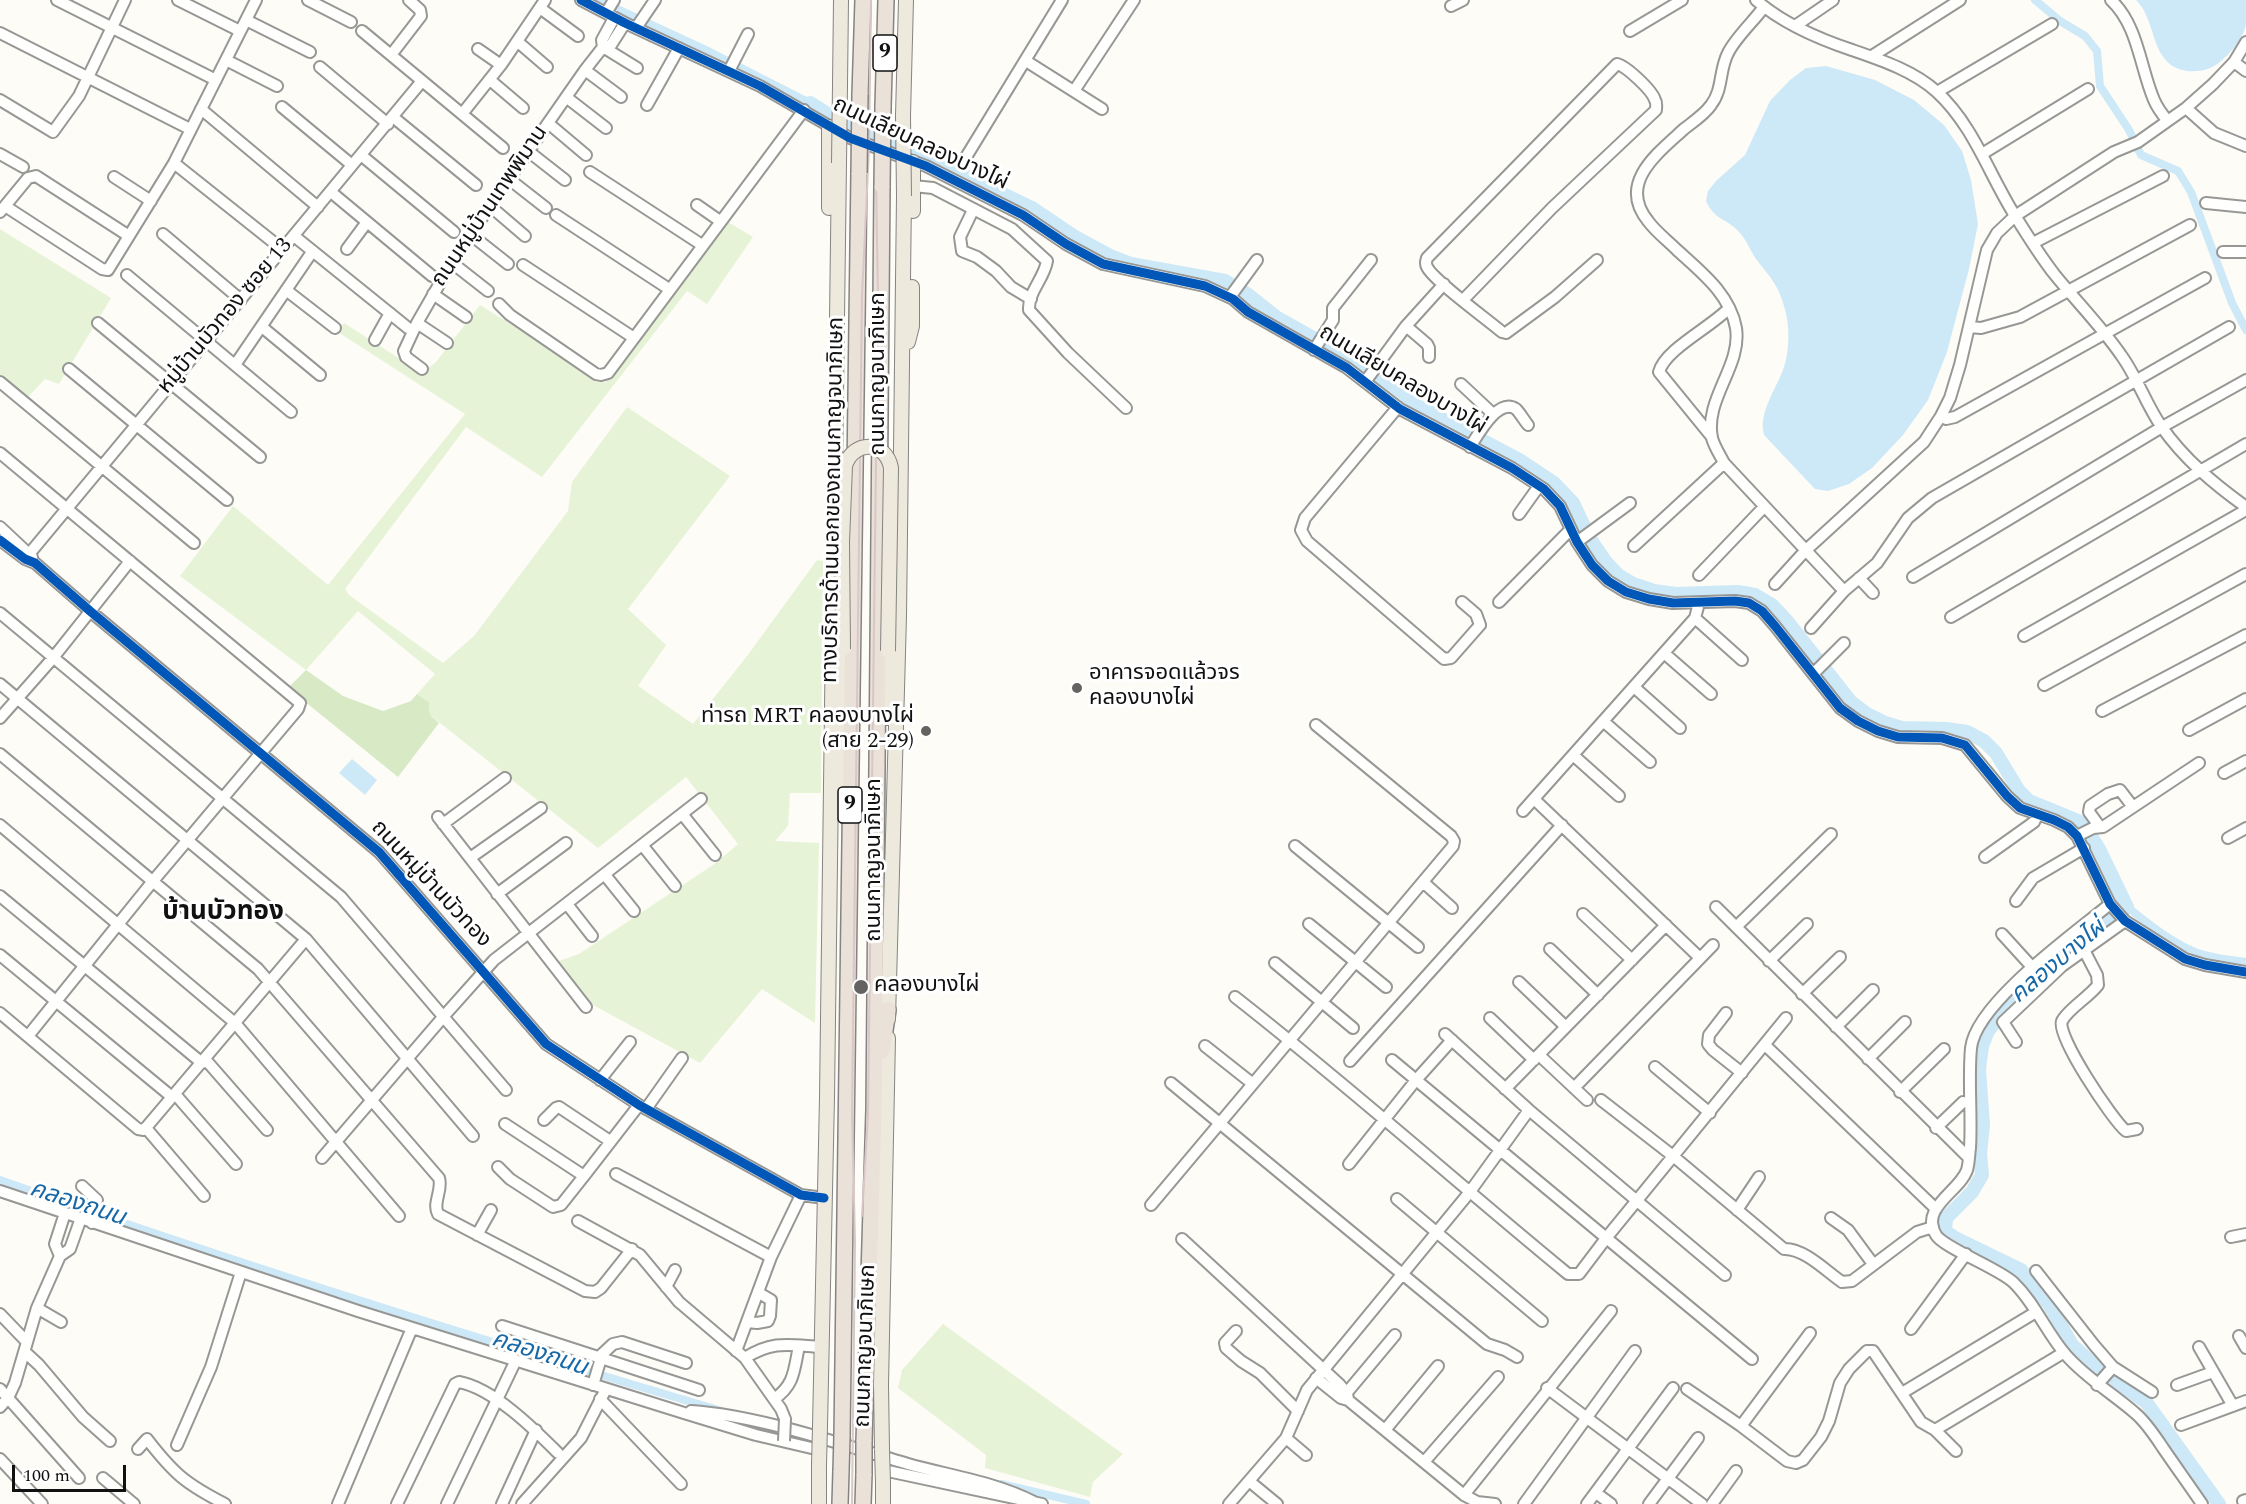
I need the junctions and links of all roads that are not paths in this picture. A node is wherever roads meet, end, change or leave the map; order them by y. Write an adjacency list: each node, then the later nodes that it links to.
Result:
1 (57, 0): 30 (street)
2 (124, 0): 30 (street)
3 (178, 0): 33 (street)
4 (256, 0): 25 (street)
5 (308, 0): 26 (street)
6 (409, 0): 44 (street)
7 (580, 0): 24 (street, ถนนเลียบคลองบางไผ่)
8 (614, 0): 24 (street, ถนนหมู่บ้านเทพพิมาน)
9 (656, 0): 28 (street)
10 (841, 0): 159 (main road, ทางบริการด้านนอกของถนนกาญจนาภิเษก, bridge)
11 (863, 0): 515 (highway, ถนนกาญจนาภิเษก / 9, bridge)
12 (886, 0): 364 (highway, ถนนกาญจนาภิเษก / 9, bridge)
13 (906, 0): 99 (main road, bridge)
14 (1062, 0): 47 (street)
15 (1134, 0): 62 (street)
16 (1463, 0): 23 (street)
17 (1682, 0): 34 (street)
18 (1833, 0): 31 (street)
19 (1960, 0): 45 (street)
20 (2111, 0): 76 (street)
21 (543, 4): 37 (street); 38 (street)
22 (1760, 4): 31 (street); 148 (street)
23 (1451, 6)
24 (609, 14): 27 (street, ถนนเลียบคลองบางไผ่); 40 (street, ถนนหมู่บ้านเทพพิมาน)
25 (246, 20): 33 (street); 43 (street)
26 (351, 22)
27 (625, 23): 28 (street, ถนนเลียบคลองบางไผ่); 40 (street, ถนนหมู่บ้านเทพพิมาน)
28 (639, 23): 41 (street, ถนนเลียบคลองบางไผ่)
29 (2052, 24): 63 (street)
30 (111, 26): 56 (street); 57 (street)
31 (1795, 26): 45 (street)
32 (362, 31): 44 (street)
33 (240, 32): 46 (street)
34 (1630, 32)
35 (0, 33): 56 (street)
36 (748, 34): 53 (street)
37 (578, 36)
38 (518, 42): 49 (street); 51 (street)
39 (2246, 42): 48 (street)
40 (603, 47): 52 (street); 54 (street, ถนนหมู่บ้านเทพพิมาน)
41 (679, 48): 53 (street, ถนนเลียบคลองบางไผ่); 67 (street)
42 (478, 49): 49 (street)
43 (310, 51)
44 (391, 56): 59 (street)
45 (1872, 56): 63 (street)
46 (226, 60): 57 (street); 60 (street)
47 (1026, 61): 62 (street); 89 (street)
48 (2234, 62): 55 (street); 70 (street)
49 (501, 65): 58 (street)
50 (320, 67): 75 (street)
51 (547, 67)
52 (636, 68)
53 (730, 69): 73 (street, ถนนเลียบคลองบางไผ่)
54 (585, 70): 64 (street, ถนนหมู่บ้านเทพพิมาน); 65 (street)
55 (2246, 71)
56 (87, 78): 66 (street); 80 (street)
57 (216, 80): 71 (street)
58 (490, 80): 69 (street); 74 (street)
59 (422, 81): 74 (street); 75 (street, หมู่บ้านบัวทอง ซอย 13)
60 (277, 86)
61 (2088, 89): 85 (street)
62 (1074, 91): 72 (street)
63 (1937, 92): 85 (street)
64 (566, 97): 77 (street, ถนนหมู่บ้านเทพพิมาน); 79 (street)
65 (621, 97)
66 (0, 100)
67 (647, 105)
68 (282, 107): 91 (street)
69 (523, 108)
70 (2186, 108): 76 (street); 81 (street)
71 (201, 109): 80 (street); 104 (street)
72 (1102, 109)
73 (804, 110): 78 (street, ถนนเลียบคลองบางไผ่); 112 (street)
74 (462, 114): 82 (street)
75 (391, 120): 86 (street, หมู่บ้านบัวทอง ซอย 13); 98 (street)
76 (2167, 120): 111 (street)
77 (548, 123): 83 (street, ถนนหมู่บ้านเทพพิมาน); 87 (street)
78 (829, 127): 88 (street, ถนนเลียบคลองบางไผ่); 159 (main road)
79 (606, 128)
80 (190, 129): 90 (street)
81 (2246, 146)
82 (503, 148)
83 (528, 151): 96 (street, ถนนหมู่บ้านเทพพิมาน); 97 (street)
84 (0, 154): 92 (street)
85 (1982, 154): 111 (street)
86 (361, 155): 91 (street, หมู่บ้านบัวทอง ซอย 13); 115 (street)
87 (586, 155)
88 (913, 162): 99 (main road); 143 (street, ถนนเลียบคลองบางไผ่)
89 (963, 162)
90 (174, 163): 101 (street); 123 (street)
91 (352, 165): 100 (street, หมู่บ้านบัวทอง ซอย 13)
92 (23, 167)
93 (590, 172): 122 (street)
94 (2163, 176): 121 (street)
95 (114, 177): 101 (street)
96 (509, 179): 105 (street, ถนนหมู่บ้านเทพพิมาน); 107 (street)
97 (565, 180)
98 (476, 185)
99 (908, 191): 109 (street); 281 (main road)
100 (331, 192): 104 (street, หมู่บ้านบัวทอง ซอย 13); 113 (street)
101 (151, 201): 118 (street)
102 (2206, 203): 106 (street)
103 (697, 206): 112 (street)
104 (318, 207): 119 (street, หมู่บ้านบัวทอง ซอย 13)
105 (490, 207): 117 (street, ถนนหมู่บ้านเทพพิมาน); 120 (street)
106 (2246, 207)
107 (546, 208)
108 (3, 209): 118 (street); 118 (street)
109 (973, 210): 144 (street); 144 (street)
110 (556, 214): 138 (street)
111 (2015, 216): 121 (street); 155 (street)
112 (720, 221): 122 (street)
113 (367, 222): 124 (street); 135 (street)
114 (2190, 225): 140 (street)
115 (454, 232)
116 (163, 234): 145 (street)
117 (470, 234): 131 (street, ถนนหมู่บ้านเทพพิมาน); 132 (street)
118 (129, 236)
119 (294, 236): 123 (street, หมู่บ้านบัวทอง ซอย 13); 125 (street)
120 (525, 236)
121 (2033, 243): 140 (street)
122 (702, 245): 138 (street)
123 (282, 249): 145 (street, หมู่บ้านบัวทอง ซอย 13)
124 (346, 249)
125 (312, 252): 139 (street); 149 (street)
126 (2223, 252): 127 (street)
127 (2246, 252)
128 (1257, 260): 143 (street)
129 (1371, 260): 164 (street)
130 (1597, 260): 146 (street)
131 (451, 262): 141 (street); 142 (street, ถนนหมู่บ้านเทพพิมาน)
132 (508, 264)
133 (524, 265): 160 (street)
134 (127, 275): 162 (street)
135 (432, 276)
136 (2205, 278): 158 (street)
137 (1444, 284): 146 (street); 146 (street); 153 (street)
138 (669, 289): 160 (street)
139 (286, 290): 154 (street); 157 (street)
140 (2069, 290): 155 (street); 158 (street)
141 (488, 291)
142 (433, 294): 150 (street); 152 (street, ถนนหมู่บ้านเทพพิมาน)
143 (1231, 295): 164 (street, ถนนเลียบคลองบางไผ่)
144 (1031, 298): 177 (street)
145 (241, 300): 162 (street, หมู่บ้านบัวทอง ซอย 13)
146 (1463, 300)
147 (499, 304): 160 (street)
148 (1729, 308): 184 (street); 184 (street)
149 (390, 313): 152 (street); 161 (street)
150 (466, 317)
151 (98, 323): 174 (street)
152 (413, 325): 163 (street); 168 (street, ถนนหมู่บ้านเทพพิมาน)
153 (1406, 326): 165 (street); 170 (street)
154 (262, 327): 166 (street); 169 (street)
155 (1969, 327): 180 (street)
156 (2229, 327): 171 (street)
157 (335, 328)
158 (2105, 333): 171 (street); 180 (street)
159 (837, 335): 279 (main road, ทางบริการด้านนอกของถนนกาญจนาภิเษก)
160 (634, 338)
161 (375, 340)
162 (206, 341): 166 (street); 174 (street, หมู่บ้านบัวทอง ซอย 13)
163 (447, 343)
164 (1315, 348): 170 (street, ถนนเลียบคลองบางไผ่)
165 (1429, 357)
166 (235, 365): 178 (street)
167 (69, 369): 181 (street)
168 (422, 369)
169 (320, 375)
170 (1366, 380): 176 (street, ถนนเลียบคลองบางไผ่)
171 (2136, 380): 183 (street); 211 (street)
172 (2246, 380): 183 (street)
173 (0, 382): 190 (street)
174 (171, 383): 181 (street, หมู่บ้านบัวทอง ซอย 13); 188 (street)
175 (1461, 384): 179 (street)
176 (1398, 407): 186 (street, ถนนเลียบคลองบางไผ่); 215 (street)
177 (1126, 408)
178 (291, 412)
179 (1493, 414): 182 (street); 186 (street)
180 (1941, 416): 205 (street)
181 (136, 424): 190 (street, หมู่บ้านบัวทอง ซอย 13); 193 (street)
182 (1528, 425)
183 (2162, 427): 191 (street); 210 (street)
184 (1712, 437): 189 (street)
185 (2246, 444): 191 (street)
186 (1471, 445): 192 (street, ถนนเลียบคลองบางไผ่)
187 (0, 453): 197 (street)
188 (260, 458)
189 (1724, 463): 195 (street); 204 (street)
190 (101, 466): 197 (street, หมู่บ้านบัวทอง ซอย 13); 203 (street)
191 (2200, 470): 196 (street); 220 (street)
192 (1539, 486): 198 (street); 200 (street, ถนนเลียบคลองบางไผ่)
193 (227, 500)
194 (1630, 503): 201 (street)
195 (1764, 507): 205 (street); 209 (street)
196 (2246, 508): 224 (street)
197 (67, 509): 206 (street, หมู่บ้านบัวทอง ซอย 13); 207 (street)
198 (1520, 514)
199 (0, 527): 206 (street, ถนนหมู่บ้านบัวทอง)
200 (1571, 529): 201 (street, ถนนเลียบคลองบางไผ่); 216 (street)
201 (1582, 538): 217 (street, ถนนเลียบคลองบางไผ่)
202 (0, 540): 206 (street, ถนนหมู่บ้านบัวทอง)
203 (194, 543)
204 (1634, 546)
205 (1805, 550): 212 (street); 213 (street)
206 (30, 558): 218 (street, ถนนหมู่บ้านบัวทอง)
207 (130, 561): 218 (street); 243 (street)
208 (2246, 574): 231 (street)
209 (1699, 575)
210 (1913, 577)
211 (1859, 579): 213 (street); 214 (street)
212 (1775, 584)
213 (1844, 591): 222 (street)
214 (1873, 593)
215 (1462, 602)
216 (1499, 602)
217 (1699, 603): 221 (street); 229 (street, ถนนเลียบคลองบางไผ่)
218 (90, 611): 227 (street); 243 (street, ถนนหมู่บ้านบัวทอง)
219 (0, 613): 227 (street)
220 (1951, 617)
221 (1695, 618): 226 (street); 228 (street)
222 (1811, 628)
223 (2246, 634): 236 (street)
224 (2024, 636)
225 (1844, 643): 229 (street)
226 (1664, 653): 232 (street); 233 (street)
227 (53, 657): 234 (street); 251 (street)
228 (1742, 660)
229 (1814, 673): 258 (street, ถนนเลียบคลองบางไผ่)
230 (0, 684): 234 (street)
231 (2044, 685)
232 (1634, 687): 238 (street); 240 (street)
233 (1711, 694)
234 (17, 698): 237 (street); 265 (street)
235 (2246, 699): 241 (street)
236 (2102, 711)
237 (0, 718)
238 (1603, 721): 244 (street); 246 (street)
239 (1316, 725): 275 (street)
240 (1680, 728)
241 (2189, 730)
242 (0, 754): 274 (street)
243 (261, 754): 251 (street); 311 (street, ถนนหมู่บ้านบัวทอง)
244 (1573, 755): 250 (street); 253 (street)
245 (2246, 761): 248 (street)
246 (1650, 762)
247 (2199, 763): 254 (street)
248 (2224, 773)
249 (505, 778): 272 (street)
250 (1619, 796)
251 (224, 799): 265 (street); 326 (street)
252 (701, 799): 257 (street)
253 (1533, 800): 256 (street); 260 (street)
254 (2133, 807): 262 (street); 262 (street)
255 (541, 808): 272 (street)
256 (1523, 811)
257 (683, 815): 267 (street); 270 (street)
258 (2037, 816): 262 (street, ถนนเลียบคลองบางไผ่); 271 (street)
259 (0, 825): 291 (street)
260 (1562, 825): 292 (street); 347 (street)
261 (2246, 828): 264 (street)
262 (2088, 831): 269 (street, ถนนเลียบคลองบางไผ่)
263 (1831, 834): 293 (street)
264 (2228, 838)
265 (188, 840): 274 (street); 297 (street)
266 (566, 843): 277 (street)
267 (643, 846): 273 (street); 276 (street)
268 (1295, 846): 288 (street)
269 (2084, 848): 280 (street); 286 (street, ถนนเลียบคลองบางไผ่)
270 (715, 855)
271 (1985, 857)
272 (470, 858): 277 (street)
273 (605, 874): 282 (street); 285 (street)
274 (153, 881): 291 (street); 313 (street)
275 (1423, 882): 284 (street); 288 (street)
276 (675, 886)
277 (497, 894): 294 (street)
278 (1, 898): 309 (street)
279 (830, 900): 281 (main road, bridge); 393 (main road, ทางบริการด้านนอกของถนนกาญจนาภิเษก)
280 (2016, 901)
281 (890, 903): 323 (main road)
282 (567, 904): 294 (street); 296 (street)
283 (1716, 907): 293 (street)
284 (1452, 908)
285 (634, 911)
286 (2118, 913): 301 (street); 310 (street); 312 (street)
287 (1583, 914): 305 (street)
288 (1389, 921): 299 (street); 306 (street)
289 (1309, 924): 306 (street)
290 (1807, 924): 307 (street)
291 (120, 925): 309 (street); 330 (street)
292 (1666, 925): 304 (street); 305 (street)
293 (1736, 927): 307 (street)
294 (528, 934): 311 (street); 322 (street)
295 (2002, 934): 310 (street)
296 (592, 936)
297 (306, 939): 313 (street); 342 (street)
298 (1713, 945): 304 (street)
299 (1418, 947)
300 (1550, 949): 318 (street)
301 (2084, 950): 337 (street); 373 (street)
302 (0, 955): 320 (street)
303 (1840, 957): 317 (street)
304 (1700, 958): 354 (street)
305 (1632, 960): 318 (street)
306 (1356, 961): 315 (street); 321 (street)
307 (1769, 961): 317 (street)
308 (1275, 963): 321 (street)
309 (84, 966): 320 (street); 346 (street)
310 (2032, 967): 381 (street)
311 (484, 972): 326 (street); 350 (street, ถนนหมู่บ้านบัวทอง)
312 (2246, 972)
313 (269, 980): 330 (street); 361 (street)
314 (1518, 982): 331 (street)
315 (1386, 987)
316 (1873, 990): 332 (street)
317 (1802, 994): 332 (street)
318 (1598, 995): 331 (street)
319 (1235, 997): 335 (street)
320 (55, 1000): 334 (street); 358 (street)
321 (1322, 1001): 333 (street); 335 (street)
322 (586, 1007)
323 (888, 1010): 364 (highway); 497 (main road, bridge)
324 (1726, 1012): 349 (street)
325 (0, 1013): 334 (street)
326 (444, 1016): 342 (street); 356 (street)
327 (1490, 1018): 341 (street)
328 (1786, 1018): 338 (street)
329 (1905, 1022): 344 (street)
330 (235, 1023): 346 (street); 377 (street)
331 (1566, 1027): 341 (street)
332 (1836, 1027): 344 (street)
333 (1353, 1028)
334 (28, 1036): 371 (street)
335 (1290, 1040): 353 (street); 367 (street)
336 (630, 1042): 350 (street)
337 (2016, 1042)
338 (1765, 1045): 349 (street); 397 (street)
339 (1205, 1046): 353 (street)
340 (1944, 1049): 357 (street)
341 (1536, 1057): 354 (street); 355 (street)
342 (407, 1058): 361 (street); 375 (street)
343 (682, 1058): 363 (street)
344 (1868, 1059): 357 (street)
345 (1392, 1060): 351 (street)
346 (204, 1061): 358 (street); 374 (street)
347 (1350, 1061)
348 (1655, 1067): 366 (street)
349 (1742, 1073): 366 (street)
350 (600, 1080): 363 (street, ถนนหมู่บ้านบัวทอง)
351 (1416, 1080): 355 (street); 367 (street); 378 (street)
352 (1171, 1083): 369 (street)
353 (1253, 1084): 369 (street)
354 (1574, 1088): 359 (street)
355 (1505, 1089): 365 (street)
356 (506, 1090)
357 (1900, 1092): 372 (street)
358 (173, 1095): 371 (street); 382 (street)
359 (1587, 1100)
360 (1601, 1100): 379 (street)
361 (372, 1102): 377 (street); 409 (street)
362 (1962, 1102): 372 (street)
363 (643, 1107): 376 (street); 391 (street, ถนนหมู่บ้านบัวทอง)
364 (874, 1110): 516 (highway, ถนนกาญจนาภิเษก / 9, bridge)
365 (1529, 1110): 378 (street); 395 (street)
366 (1710, 1113): 379 (street)
367 (1384, 1119): 383 (street); 390 (street)
368 (544, 1120): 376 (street)
369 (1221, 1123): 396 (street); 421 (street)
370 (505, 1124): 386 (street)
371 (146, 1128): 392 (street)
372 (1936, 1128): 381 (street)
373 (2138, 1129)
374 (267, 1130)
375 (473, 1136)
376 (610, 1141): 386 (street)
377 (336, 1142): 380 (street); 402 (street)
378 (1501, 1149): 390 (street); 410 (street)
379 (1673, 1156): 395 (street); 399 (street)
380 (322, 1158)
381 (1969, 1158): 397 (street)
382 (236, 1164)
383 (1348, 1164)
384 (498, 1167): 386 (street)
385 (616, 1174): 416 (street)
386 (584, 1176)
387 (1759, 1177): 399 (street)
388 (81, 1186): 401 (street)
389 (0, 1191): 400 (street)
390 (1469, 1193): 408 (street); 410 (street)
391 (801, 1195): 393 (street, ถนนหมู่บ้านบัวทอง); 416 (street)
392 (204, 1196)
393 (824, 1198): 441 (main road, ทางบริการด้านนอกของถนนกาญจนาภิเษก)
394 (1397, 1199): 408 (street)
395 (1637, 1201): 410 (street); 422 (street)
396 (1151, 1205)
397 (1936, 1209): 406 (street)
398 (491, 1210): 409 (street)
399 (1737, 1210): 417 (street)
400 (65, 1213): 403 (street); 415 (street)
401 (95, 1214): 403 (street); 420 (street)
402 (399, 1216)
403 (81, 1218): 415 (street)
404 (1832, 1218): 417 (street)
405 (578, 1221): 413 (street)
406 (1933, 1227): 414 (street); 417 (street)
407 (2246, 1233): 411 (street)
408 (1435, 1234): 421 (street); 429 (street)
409 (477, 1235): 413 (street)
410 (1607, 1237): 449 (street)
411 (2230, 1237)
412 (1182, 1239): 455 (street)
413 (633, 1250): 423 (street)
414 (1966, 1254): 427 (street); 434 (street)
415 (60, 1256): 425 (street)
416 (771, 1257): 424 (street)
417 (1873, 1264)
418 (675, 1270): 423 (street)
419 (2036, 1270): 453 (street)
420 (241, 1272): 433 (street); 487 (street)
421 (1403, 1275): 447 (street); 455 (street)
422 (1725, 1275)
423 (666, 1287): 446 (street)
424 (759, 1293): 431 (street); 431 (street)
425 (37, 1308): 430 (street); 440 (street)
426 (1611, 1311): 460 (street)
427 (2036, 1312): 445 (street); 467 (street)
428 (0, 1314): 440 (street)
429 (1542, 1321)
430 (61, 1322)
431 (747, 1322): 446 (street)
432 (502, 1326): 448 (street)
433 (412, 1328): 450 (street); 509 (street)
434 (1911, 1329)
435 (1236, 1331): 476 (street)
436 (1810, 1333): 479 (street)
437 (1395, 1335): 468 (street)
438 (2240, 1336): 443 (street)
439 (799, 1346): 441 (street); 446 (street); 470 (street)
440 (25, 1347): 473 (street); 485 (street)
441 (821, 1347): 490 (main road, ทางบริการด้านนอกของถนนกาญจนาภิเษก, bridge)
442 (2199, 1347): 454 (street)
443 (2246, 1348)
444 (1635, 1351): 477 (street)
445 (2063, 1353): 458 (street); 482 (street)
446 (741, 1355): 470 (street)
447 (1516, 1357)
448 (600, 1358): 451 (street); 457 (street); 464 (street)
449 (1752, 1359)
450 (516, 1360): 457 (street); 471 (street)
451 (686, 1363)
452 (1438, 1366): 481 (street)
453 (2112, 1368): 458 (street); 466 (street)
454 (2213, 1372): 459 (street); 474 (street)
455 (1319, 1374): 468 (street); 476 (street)
456 (1498, 1377): 495 (street)
457 (594, 1381): 463 (street)
458 (2098, 1383): 527 (street)
459 (2176, 1385)
460 (1547, 1388): 477 (street); 504 (street)
461 (1673, 1388): 488 (street)
462 (0, 1389): 473 (street)
463 (606, 1389): 469 (street); 475 (street)
464 (699, 1389)
465 (1687, 1389): 479 (street)
466 (2152, 1392)
467 (1902, 1394): 479 (street); 482 (street)
468 (1346, 1397): 481 (street)
469 (600, 1399): 502 (street); 513 (street)
470 (774, 1399): 486 (street, bridge)
471 (498, 1400): 480 (street); 510 (street); 511 (street)
472 (2246, 1401): 474 (street)
473 (4, 1402): 498 (street)
474 (2233, 1406): 478 (street)
475 (673, 1410): 486 (street); 505 (street)
476 (1298, 1411): 483 (street)
477 (1587, 1417): 488 (street); 521 (street)
478 (2181, 1425)
479 (1741, 1426)
480 (536, 1430): 492 (street); 512 (street)
481 (1385, 1430): 495 (street)
482 (1935, 1430): 491 (street)
483 (1286, 1438): 493 (street); 501 (street)
484 (1698, 1438): 500 (street)
485 (110, 1441)
486 (784, 1441): 490 (street)
487 (177, 1445)
488 (1629, 1447): 500 (street); 503 (street)
489 (138, 1449): 508 (street)
490 (820, 1450): 514 (main road, ทางบริการด้านนอกของถนนกาญจนาภิเษก, bridge)
491 (1956, 1451)
492 (558, 1453)
493 (1306, 1455)
494 (0, 1459): 506 (street)
495 (1424, 1462): 504 (street)
496 (1736, 1471): 526 (street)
497 (883, 1476): 505 (street); 517 (main road)
498 (79, 1478)
499 (103, 1478): 507 (street)
500 (1669, 1478): 524 (street); 525 (street)
501 (1249, 1481): 518 (street); 519 (street)
502 (681, 1484)
503 (1596, 1493): 522 (street); 523 (street)
504 (1464, 1495): 520 (street)
505 (1038, 1503)
506 (42, 1504)
507 (134, 1504)
508 (225, 1504)
509 (339, 1504)
510 (397, 1504)
511 (447, 1504)
512 (502, 1504)
513 (522, 1504)
514 (819, 1504)
515 (840, 1504)
516 (863, 1504)
517 (883, 1504)
518 (1230, 1504)
519 (1277, 1504)
520 (1495, 1504)
521 (1524, 1504)
522 (1587, 1504)
523 (1611, 1504)
524 (1649, 1504)
525 (1702, 1504)
526 (1712, 1504)
527 (2202, 1504)

